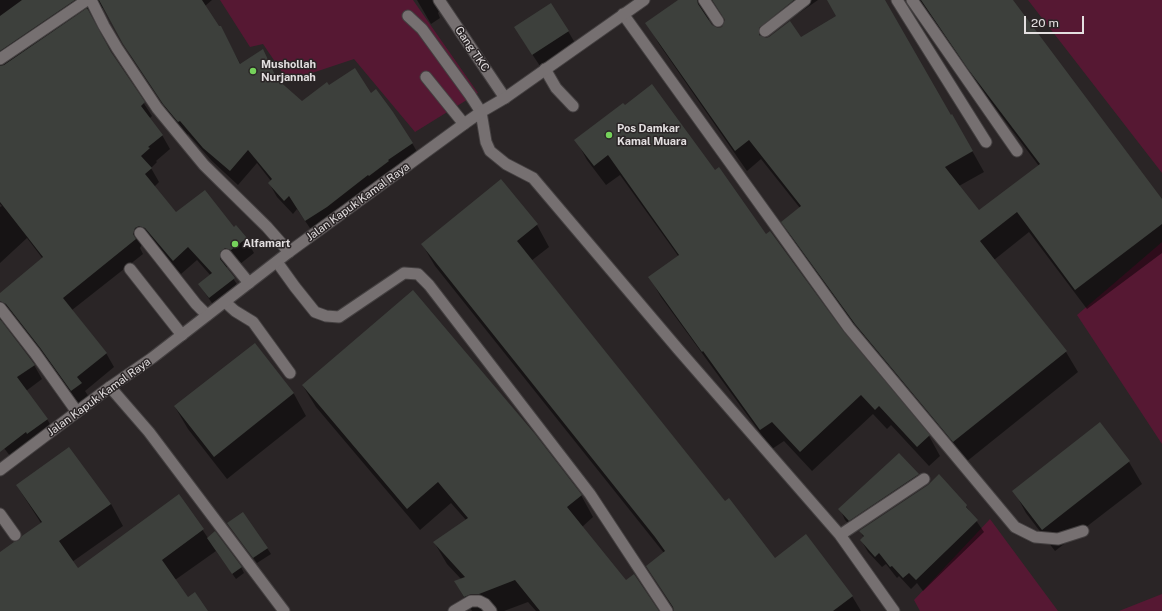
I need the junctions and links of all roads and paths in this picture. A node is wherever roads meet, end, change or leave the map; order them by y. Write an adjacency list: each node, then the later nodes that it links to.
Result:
1 (87, 0): 13 (main road)
2 (91, 0): 23 (main road)
3 (439, 0): 16 (main road, Gang TKC)
4 (644, 0): 9 (main road, Jalan Kapuk Kamal Raya)
5 (704, 0): 11 (main road)
6 (805, 0): 12 (main road)
7 (896, 0): 20 (main road)
8 (912, 0): 21 (main road)
9 (623, 14): 14 (main road, Jalan Kapuk Kamal Raya); 38 (main road)
10 (408, 16): 18 (main road)
11 (718, 21)
12 (766, 31)
13 (0, 60)
14 (545, 69): 16 (main road, Jalan Kapuk Kamal Raya); 17 (main road)
15 (426, 78): 19 (main road)
16 (505, 98): 18 (main road, Jalan Kapuk Kamal Raya)
17 (573, 106)
18 (481, 112): 19 (main road, Jalan Kapuk Kamal Raya); 40 (main road)
19 (464, 124): 23 (main road, Jalan Kapuk Kamal Raya)
20 (986, 142)
21 (1017, 151)
22 (140, 233): 30 (main road)
23 (290, 252): 25 (main road, Jalan Kapuk Kamal Raya)
24 (226, 255): 27 (main road)
25 (277, 262): 27 (main road, Jalan Kapuk Kamal Raya); 44 (main road)
26 (130, 269): 31 (main road)
27 (249, 283): 28 (main road, Jalan Kapuk Kamal Raya)
28 (225, 302): 30 (main road, Jalan Kapuk Kamal Raya); 32 (main road)
29 (0, 308): 34 (main road)
30 (207, 315): 31 (main road, Jalan Kapuk Kamal Raya)
31 (182, 335): 33 (main road, Jalan Kapuk Kamal Raya)
32 (290, 373)
33 (110, 387): 34 (main road, Jalan Kapuk Kamal Raya); 41 (main road)
34 (77, 412): 35 (main road, Jalan Kapuk Kamal Raya)
35 (0, 470)
36 (924, 479): 40 (main road)
37 (0, 514): 39 (main road)
38 (1083, 531)
39 (15, 535)
40 (840, 535): 45 (main road)
41 (284, 611)
42 (454, 611): 43 (main road)
43 (491, 611)
44 (667, 611)
45 (894, 611)

